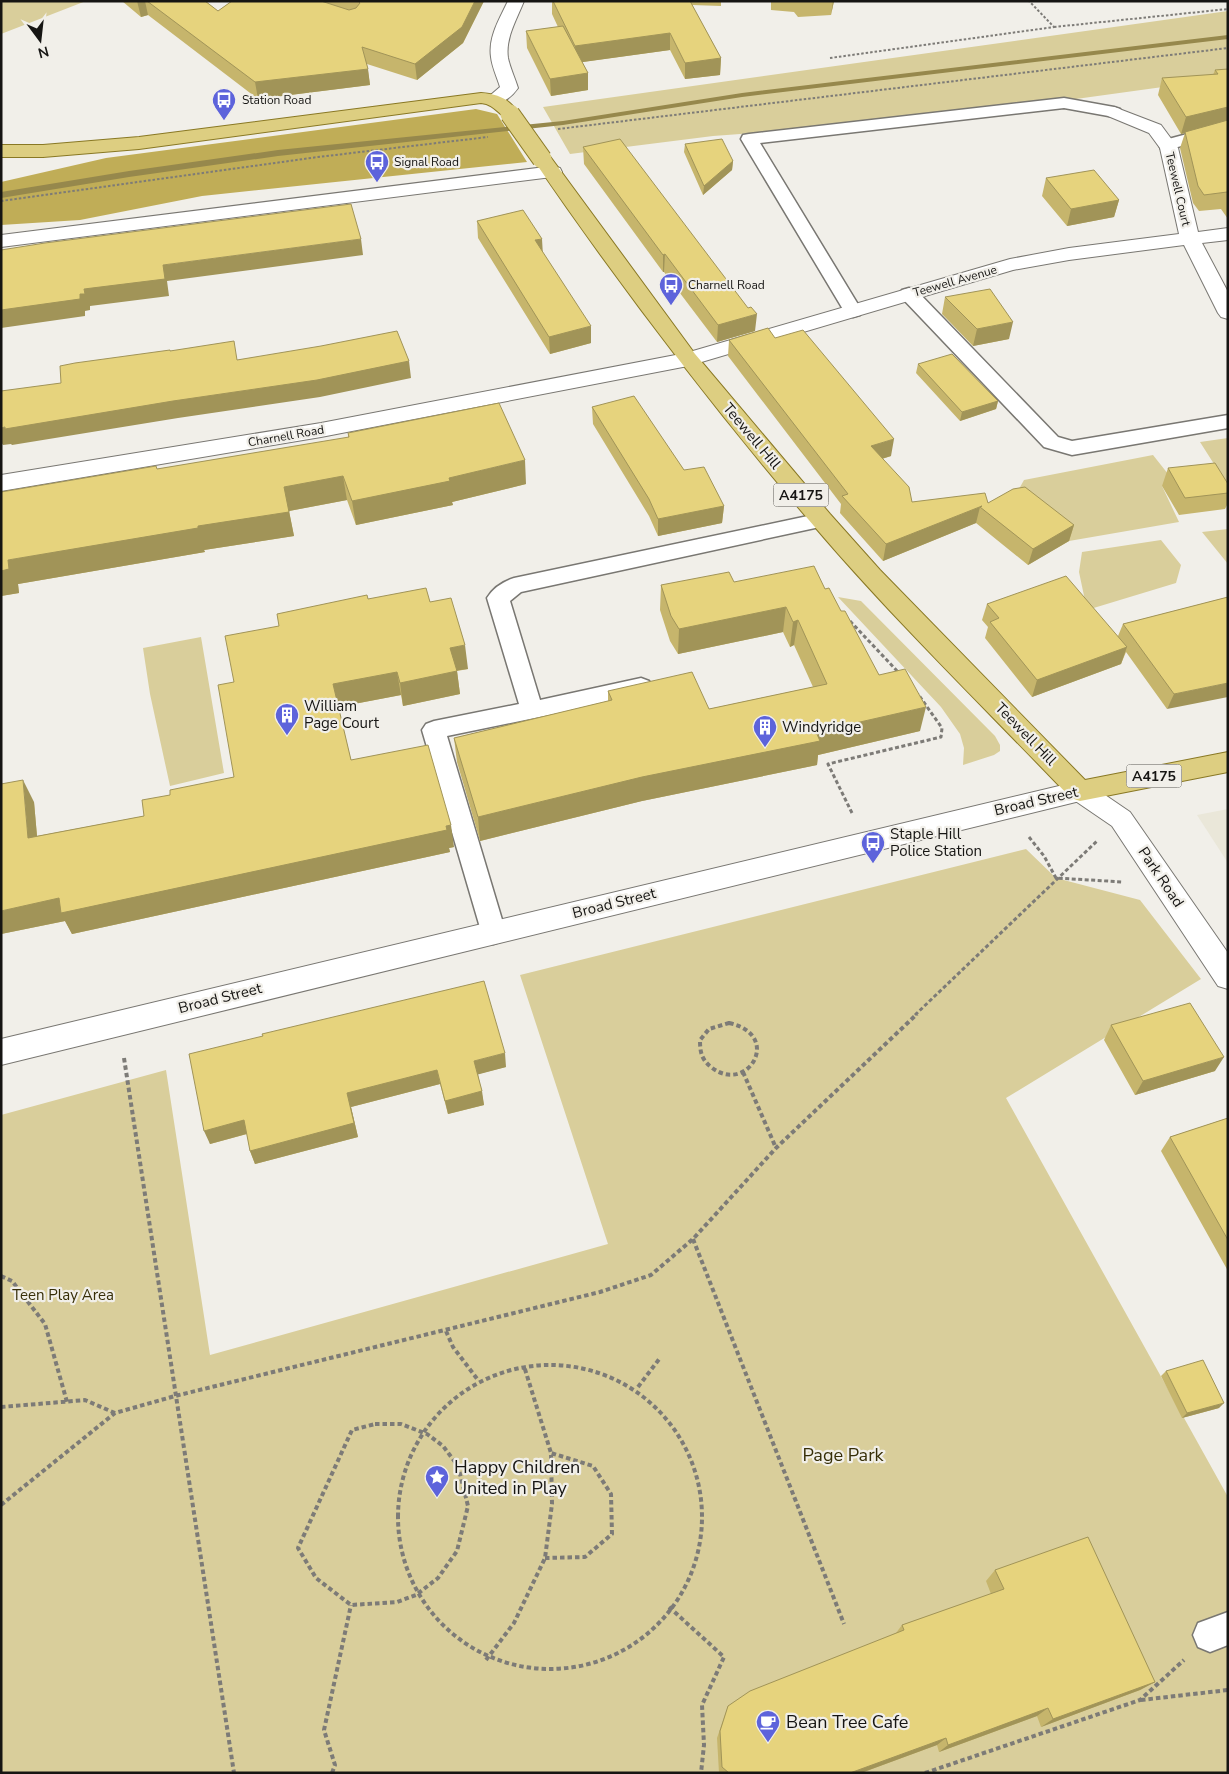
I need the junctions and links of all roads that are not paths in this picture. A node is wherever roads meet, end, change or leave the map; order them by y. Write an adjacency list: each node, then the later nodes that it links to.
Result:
1 (516, 1): 2 (street)
2 (495, 99): 6 (main road); 7 (main road, Teewell Hill / A4175, bridge)
3 (1114, 112): 5 (street, Teewell Court); 12 (lane)
4 (1228, 128): 5 (lane)
5 (1167, 145): 9 (street, Teewell Court)
6 (1, 151)
7 (548, 166): 10 (street); 14 (main road, Teewell Hill / A4175)
8 (1228, 234): 9 (street, Teewell Avenue)
9 (1190, 238): 11 (street, Teewell Avenue); 13 (street, Teewell Court)
10 (1, 241)
11 (909, 294): 12 (street, Teewell Avenue); 15 (lane)
12 (853, 310): 14 (street, Teewell Avenue)
13 (1228, 313)
14 (688, 359): 16 (street, Charnell Road); 17 (main road, Teewell Hill / A4175)
15 (1228, 421)
16 (1, 483)
17 (822, 520): 19 (lane); 21 (main road, Teewell Hill / A4175)
18 (657, 684): 19 (lane)
19 (532, 710): 22 (lane)
20 (1228, 762): 21 (main road, Broad Street / A4175)
21 (1080, 791): 22 (street, Broad Street); 23 (street, Park Road)
22 (493, 932): 24 (street, Broad Street)
23 (1228, 977)
24 (1, 1052)

